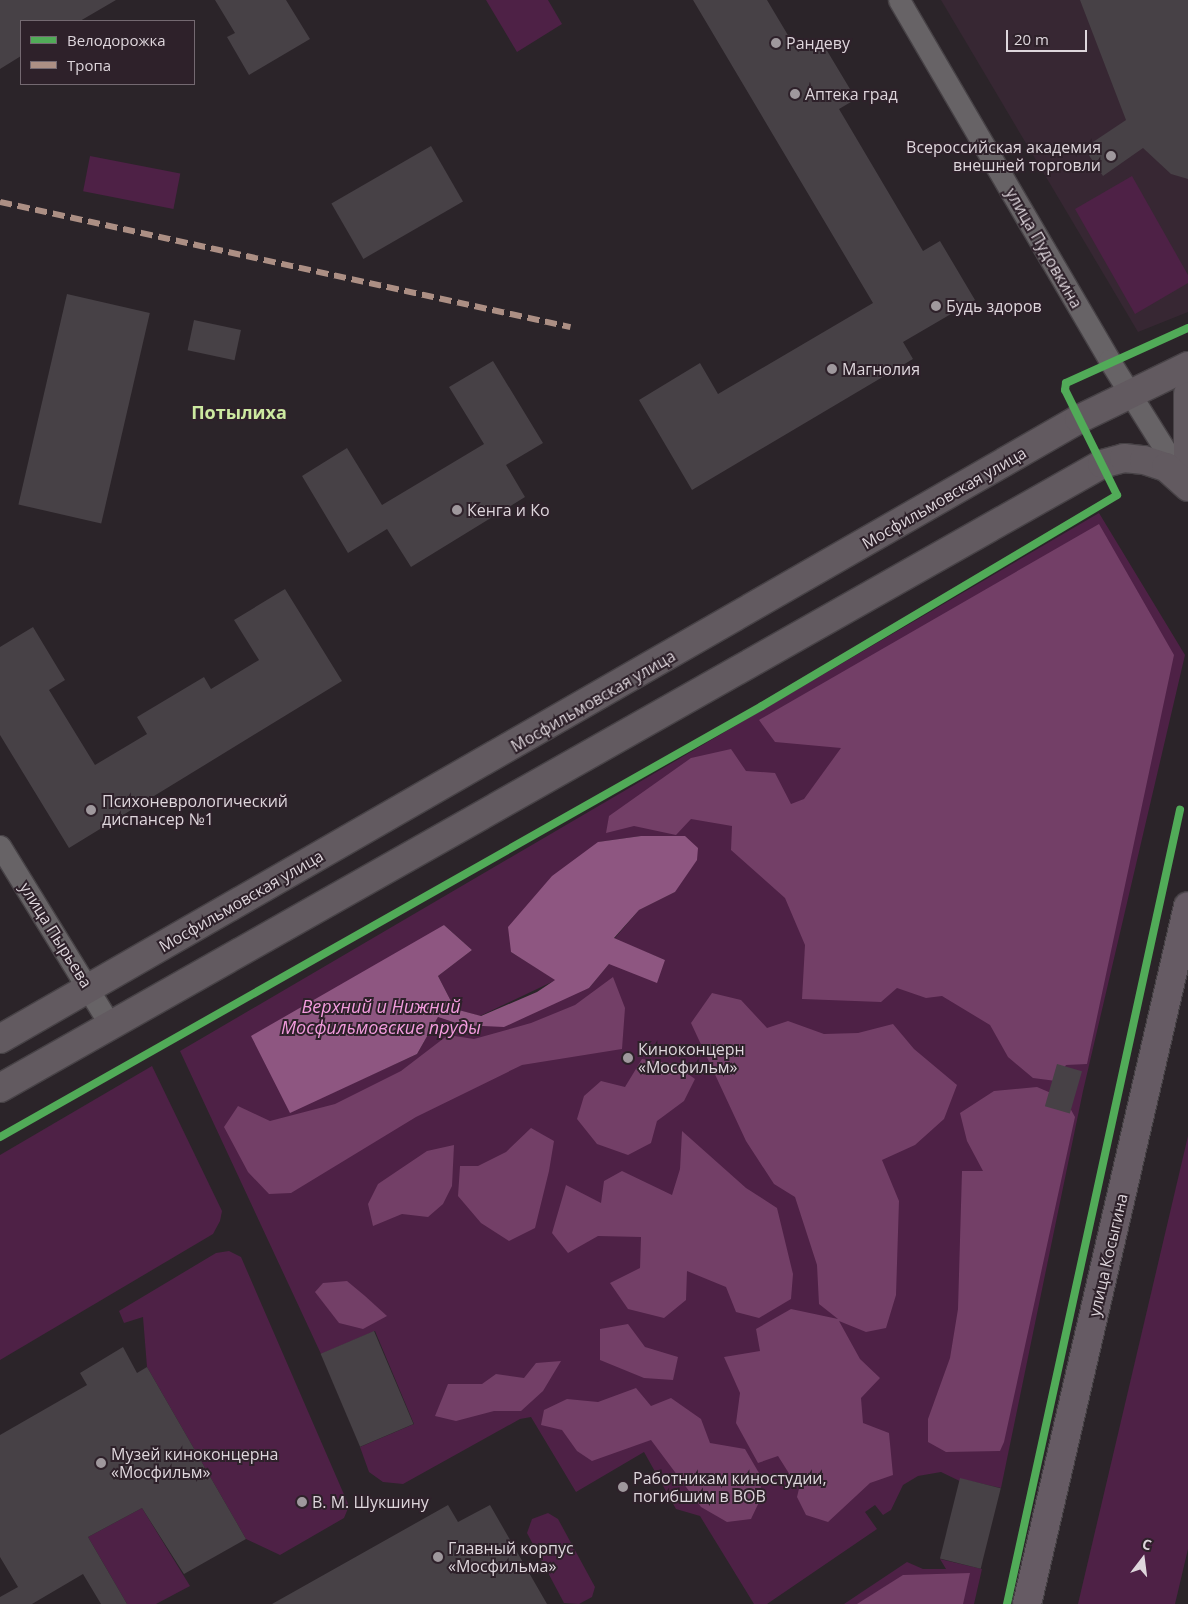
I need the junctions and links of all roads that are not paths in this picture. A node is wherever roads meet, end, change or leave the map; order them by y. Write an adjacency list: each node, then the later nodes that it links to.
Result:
1 (899, 0): 3 (street, улица Пудовкина)
2 (1188, 366): 3 (main road, Мосфильмовская улица)
3 (1128, 392): 6 (street, улица Пудовкина); 9 (main road, Мосфильмовская улица)
4 (1188, 394): 5 (main road)
5 (1188, 476)
6 (1188, 486): 10 (main road)
7 (0, 846): 9 (street, улица Пырьева)
8 (1188, 906): 13 (main road, улица Косыгина)
9 (89, 988): 10 (street, улица Пырьева); 11 (main road, Мосфильмовская улица)
10 (110, 1025): 12 (main road)
11 (0, 1039)
12 (0, 1088)
13 (1028, 1604)

